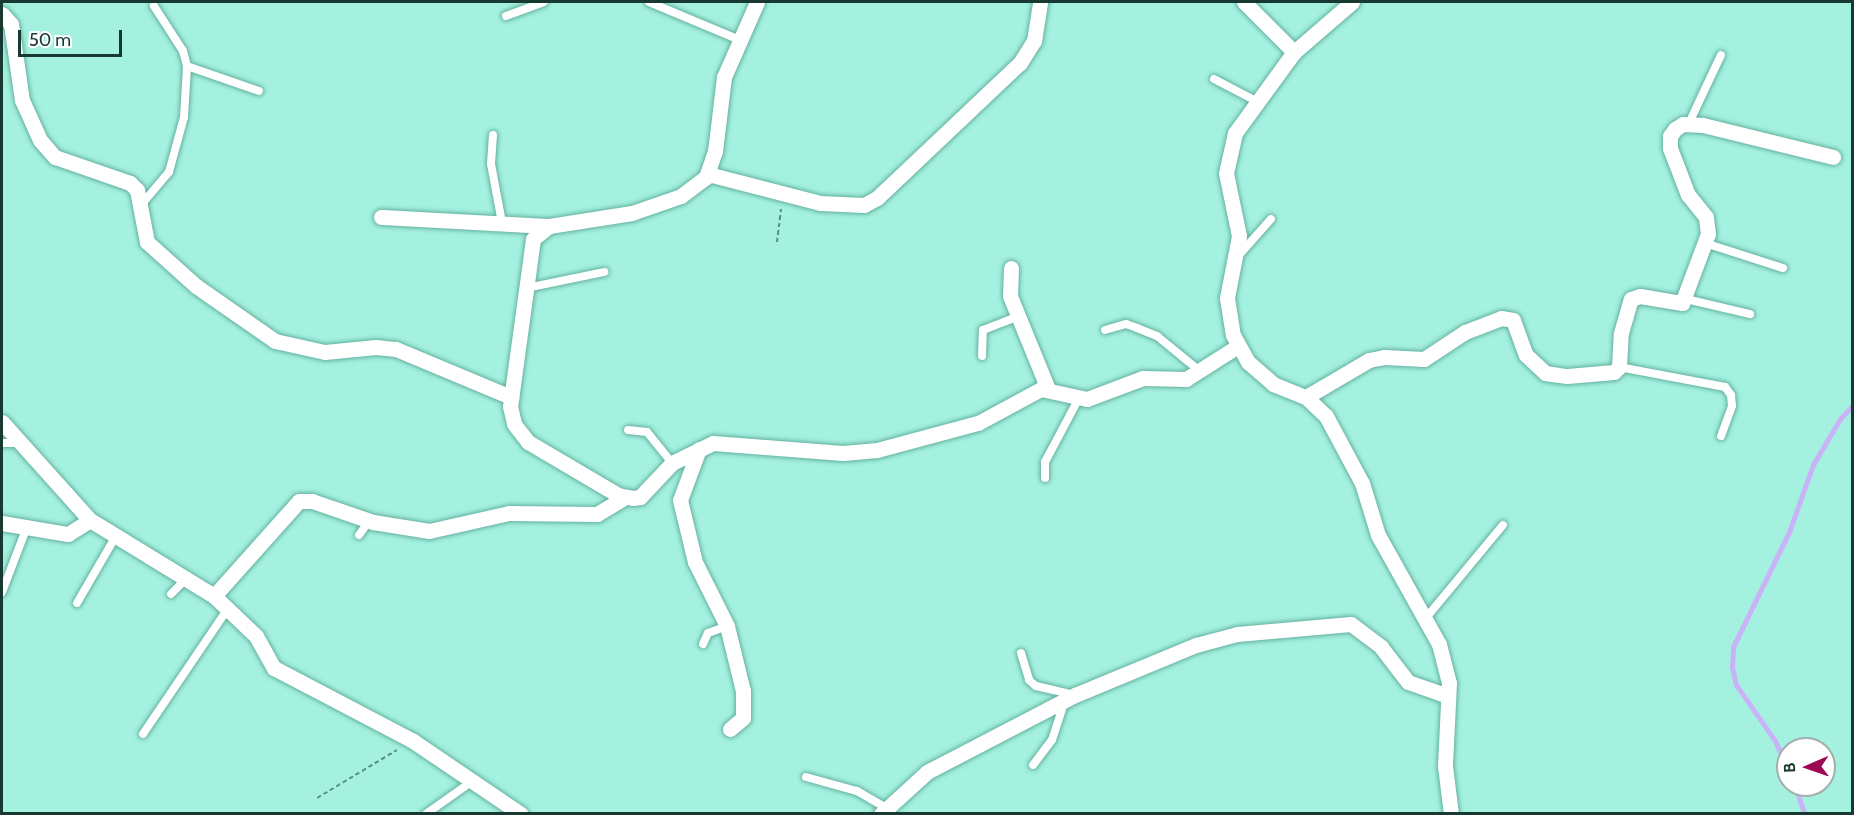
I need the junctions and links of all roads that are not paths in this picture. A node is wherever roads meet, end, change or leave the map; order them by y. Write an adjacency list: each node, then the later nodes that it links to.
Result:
1 (544, 2): 9 (lane)
2 (649, 2): 10 (lane)
3 (757, 2): 10 (street)
4 (1040, 2): 20 (street)
5 (1245, 2): 11 (street)
6 (1352, 2): 11 (street)
7 (154, 6): 13 (lane)
8 (2, 14): 21 (street)
9 (506, 16)
10 (740, 40): 20 (street)
11 (1293, 52): 16 (street)
12 (1721, 56): 17 (lane)
13 (187, 66): 15 (lane); 21 (lane)
14 (1214, 79): 16 (lane)
15 (259, 92)
16 (1256, 101): 27 (street)
17 (1689, 123): 19 (street); 26 (street)
18 (493, 135): 24 (lane)
19 (1833, 157)
20 (708, 174): 25 (street)
21 (141, 205): 41 (street)
22 (381, 216): 24 (street)
23 (1271, 219): 27 (lane)
24 (502, 223): 25 (street)
25 (549, 225): 31 (street)
26 (1705, 243): 29 (lane); 32 (street)
27 (1239, 255): 36 (street)
28 (1011, 268): 34 (street)
29 (1783, 268)
30 (604, 272): 31 (lane)
31 (526, 288): 41 (street)
32 (1686, 299): 33 (lane); 38 (street)
33 (1750, 314)
34 (1017, 316): 37 (lane); 40 (street)
35 (1105, 330): 39 (lane)
36 (1238, 346): 39 (street); 42 (street)
37 (982, 356)
38 (1619, 367): 42 (street); 46 (lane)
39 (1201, 372): 43 (street)
40 (1048, 389): 43 (street); 49 (street)
41 (511, 397): 52 (street)
42 (1306, 397): 66 (street)
43 (1078, 399): 51 (lane)
44 (2, 423): 47 (street)
45 (627, 430): 50 (lane)
46 (1721, 436)
47 (19, 442): 48 (lane); 53 (street)
48 (2, 443)
49 (699, 448): 50 (street); 67 (street)
50 (672, 463): 52 (street)
51 (1045, 478)
52 (625, 497): 54 (street)
53 (90, 520): 57 (street); 58 (street)
54 (369, 521): 59 (lane); 63 (street)
55 (2, 524): 57 (street)
56 (1503, 525): 66 (lane)
57 (27, 526): 61 (lane)
58 (116, 536): 60 (street); 64 (lane)
59 (359, 536)
60 (186, 579): 62 (lane); 63 (street)
61 (2, 592)
62 (171, 594)
63 (214, 596): 65 (street)
64 (77, 603)
65 (227, 610): 73 (lane); 76 (street)
66 (1425, 619): 70 (street)
67 (727, 627): 68 (lane); 72 (street)
68 (703, 644)
69 (1021, 653): 71 (lane)
70 (1448, 696): 71 (street); 80 (street)
71 (1070, 698): 74 (lane); 77 (street)
72 (730, 729)
73 (143, 734)
74 (1033, 765)
75 (806, 777): 77 (lane)
76 (474, 780): 78 (lane); 79 (street)
77 (884, 811)
78 (426, 813)
79 (521, 813)
80 (1451, 813)

